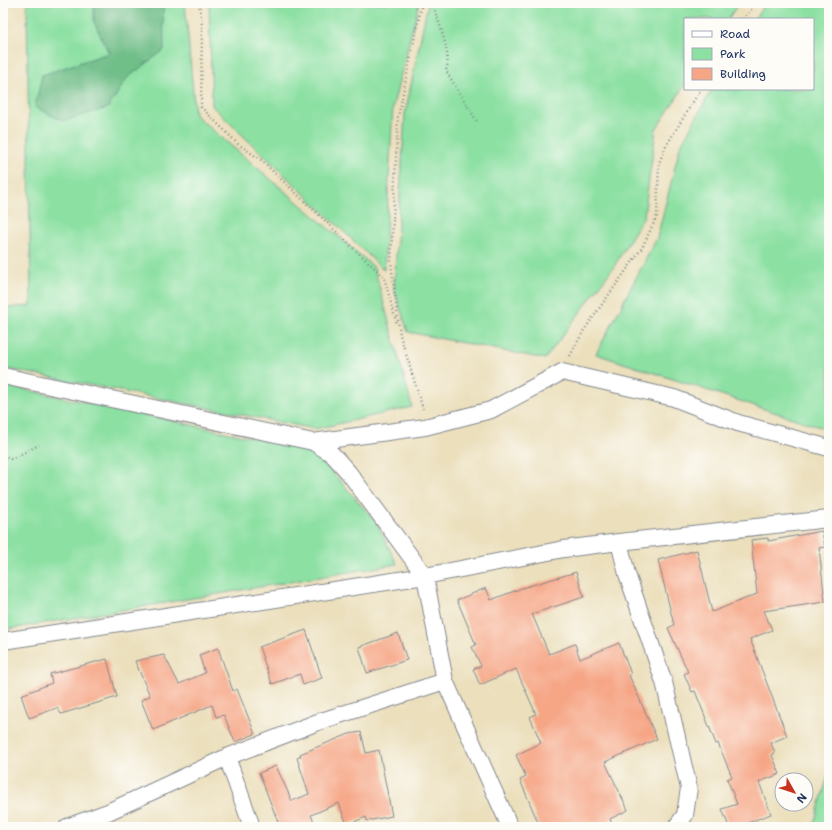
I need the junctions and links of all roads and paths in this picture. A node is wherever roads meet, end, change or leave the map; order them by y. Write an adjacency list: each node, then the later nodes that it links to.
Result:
1 (199, 3): 8 (path)
2 (422, 3): 8 (path)
3 (432, 3): 7 (path)
4 (757, 3): 5 (path)
5 (744, 18)
6 (700, 90): 9 (path)
7 (478, 123)
8 (400, 335): 11 (path)
9 (562, 372): 11 (street); 14 (street)
10 (3, 376): 12 (street)
11 (429, 426): 12 (street)
12 (313, 442): 18 (street)
13 (39, 445): 15 (path)
14 (829, 448)
15 (3, 455)
16 (829, 518): 17 (street)
17 (618, 542): 18 (street); 25 (street)
18 (425, 576): 19 (street); 20 (street)
19 (3, 641)
20 (445, 681): 21 (street); 24 (street)
21 (227, 757): 22 (street); 23 (street)
22 (67, 827)
23 (252, 827)
24 (510, 827)
25 (676, 827)

